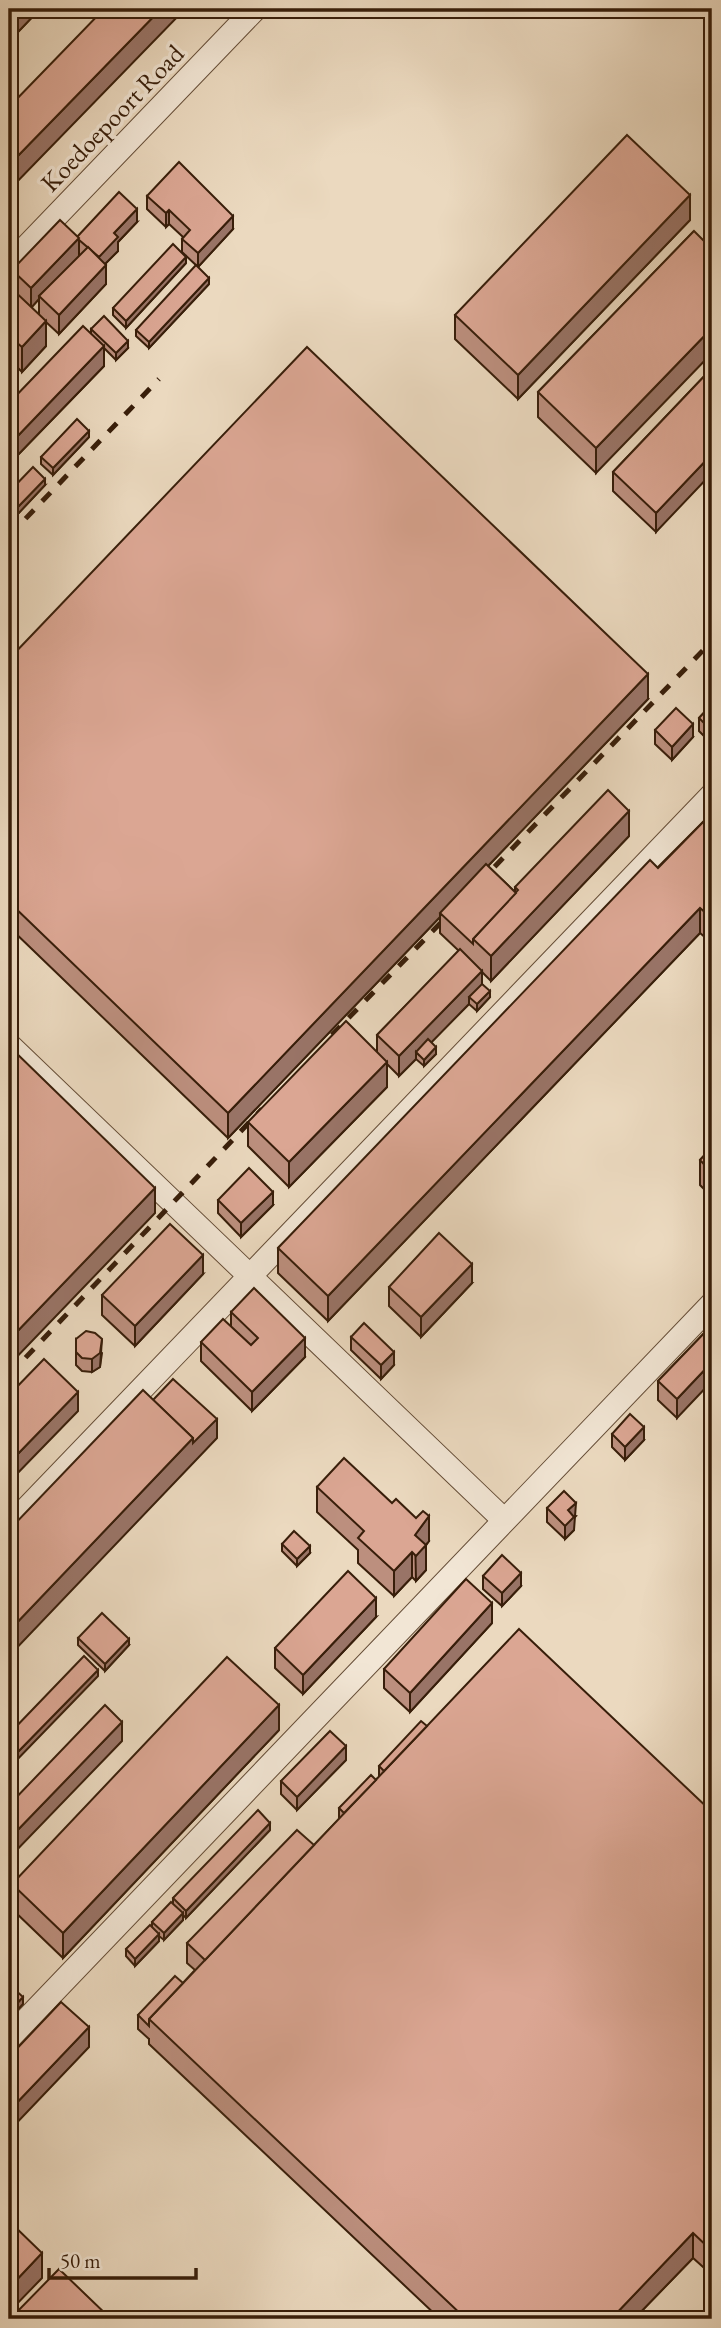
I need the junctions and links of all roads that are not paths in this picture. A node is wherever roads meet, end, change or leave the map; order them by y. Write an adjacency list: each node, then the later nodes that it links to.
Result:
1 (255, 9): 2 (street, Koedoepoort Road)
2 (9, 265)
3 (712, 795): 5 (street)
4 (9, 1045): 5 (street)
5 (250, 1275): 7 (street); 8 (street)
6 (712, 1304): 7 (street)
7 (504, 1520): 9 (street)
8 (9, 1527)
9 (9, 2038)

